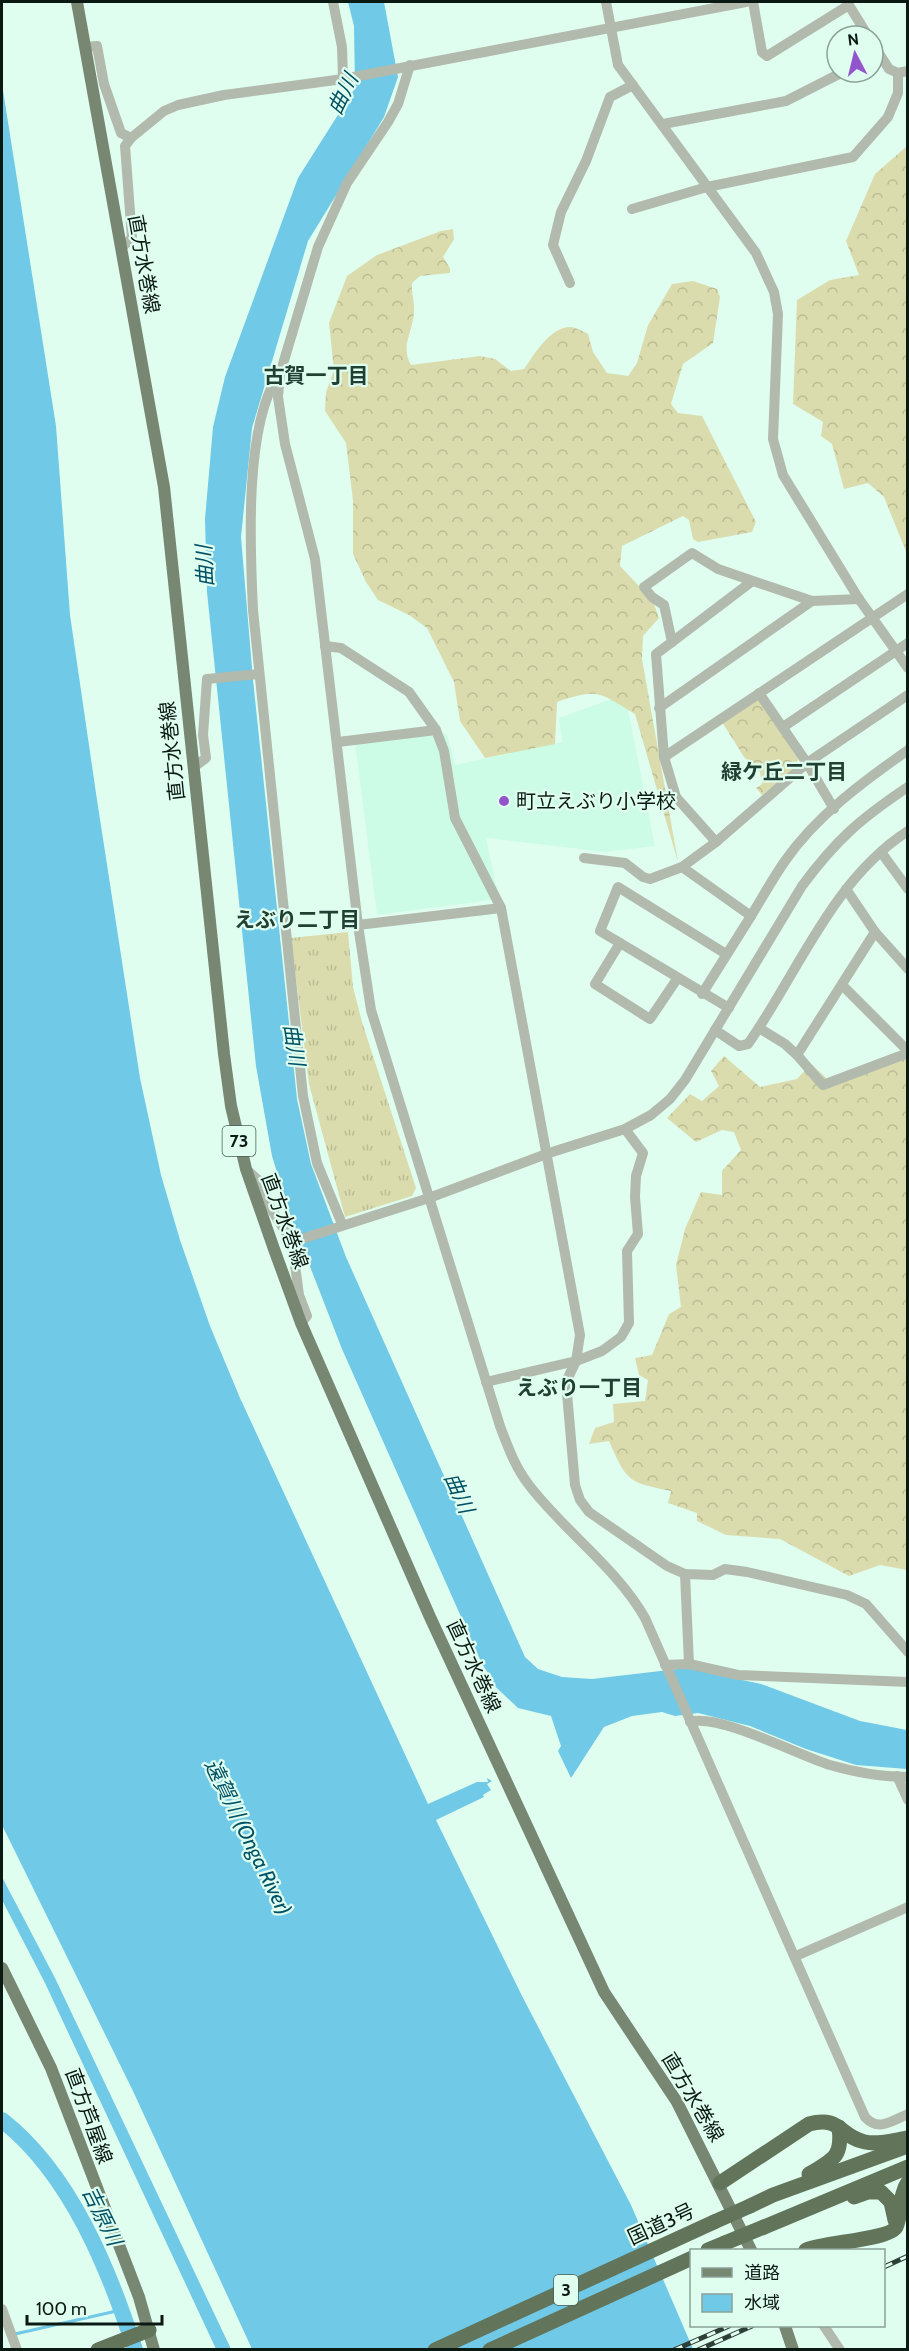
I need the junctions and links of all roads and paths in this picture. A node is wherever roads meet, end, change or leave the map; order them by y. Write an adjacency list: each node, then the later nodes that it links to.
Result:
1 (77, 2): 12 (main road, 直方水巻線 / 73)
2 (333, 2): 16 (street)
3 (606, 2): 11 (street)
4 (676, 2): 9 (street)
5 (746, 2): 8 (street)
6 (753, 2): 7 (street)
7 (848, 3): 10 (street)
8 (701, 6): 9 (street)
9 (678, 14): 11 (street)
10 (861, 24)
11 (611, 27): 14 (street); 18 (street)
12 (85, 47): 20 (street); 23 (main road, 直方水巻線 / 73)
13 (885, 64): 15 (street)
14 (405, 66): 16 (street); 25 (street)
15 (903, 72): 21 (street)
16 (343, 79): 20 (street)
17 (825, 81): 19 (street)
18 (633, 86): 19 (street); 24 (street)
19 (663, 124): 21 (street)
20 (130, 138): 23 (street)
21 (707, 187): 22 (street); 28 (street)
22 (632, 209)
23 (121, 248): 46 (main road, 直方水巻線 / 73)
24 (570, 282)
25 (280, 374): 33 (street); 36 (street)
26 (751, 582): 29 (street); 31 (street); 31 (street)
27 (908, 594): 30 (street)
28 (859, 599): 29 (street); 30 (street)
29 (812, 602): 39 (street)
30 (872, 615): 34 (street); 37 (street)
31 (672, 642): 39 (street)
32 (908, 643): 34 (street)
33 (325, 646): 41 (street); 42 (street)
34 (895, 651): 35 (street); 40 (street)
35 (908, 668)
36 (259, 674): 46 (street); 75 (street)
37 (759, 693): 40 (street); 44 (street)
38 (908, 695): 45 (street)
39 (660, 708): 44 (street)
40 (783, 727): 45 (street)
41 (436, 730): 42 (street); 56 (street)
42 (338, 742): 58 (street)
43 (908, 750): 48 (street)
44 (664, 757): 50 (street)
45 (807, 763): 48 (street); 50 (street)
46 (194, 766): 73 (main road, 直方水巻線 / 73)
47 (908, 787): 66 (street)
48 (834, 808): 57 (street)
49 (908, 831): 51 (street)
50 (716, 842): 53 (street)
51 (881, 852): 54 (street); 55 (street)
52 (584, 858): 53 (street)
53 (682, 867): 57 (street)
54 (908, 889)
55 (846, 890): 59 (street); 67 (street)
56 (501, 908): 58 (street); 72 (street)
57 (751, 916): 61 (street)
58 (358, 926): 74 (street)
59 (876, 932): 62 (street); 64 (street)
60 (620, 943): 61 (street); 63 (street); 63 (street)
61 (726, 954): 65 (street)
62 (908, 969)
63 (677, 979): 65 (street)
64 (842, 985): 69 (street); 70 (street)
65 (702, 994): 66 (street)
66 (729, 1008): 68 (street)
67 (759, 1028): 68 (street); 70 (street)
68 (716, 1030): 71 (street)
69 (908, 1052): 70 (street)
70 (797, 1055)
71 (625, 1129): 72 (street); 78 (street)
72 (549, 1153): 74 (street); 78 (street)
73 (246, 1170): 76 (street); 77 (main road, 直方水巻線 / 73)
74 (429, 1198): 75 (street); 79 (street)
75 (340, 1225): 76 (street)
76 (292, 1242): 77 (street)
77 (301, 1323): 97 (main road, 直方水巻線 / 73)
78 (576, 1361): 79 (street); 80 (street)
79 (486, 1382): 83 (street)
80 (685, 1574): 81 (street); 82 (street)
81 (908, 1652)
82 (689, 1664): 83 (street); 84 (street)
83 (666, 1667): 85 (street)
84 (908, 1682)
85 (690, 1720): 86 (street); 89 (street)
86 (902, 1777): 87 (street)
87 (908, 1800)
88 (908, 1907): 89 (street)
89 (796, 1956): 91 (street)
90 (2, 1968): 108 (main road, 直方芦屋線)
91 (908, 2114)
92 (839, 2127): 93 (highway); 97 (highway); 98 (highway)
93 (908, 2138)
94 (908, 2146): 98 (highway, 国道3号 / 3)
95 (908, 2167): 99 (highway)
96 (908, 2182): 100 (highway)
97 (720, 2183): 102 (main road, 直方水巻線 / 73)
98 (773, 2195): 112 (highway, 国道3号 / 3, bridge)
99 (786, 2218): 100 (highway); 101 (highway, bridge)
100 (896, 2223): 103 (highway)
101 (710, 2249)
102 (752, 2249)
103 (809, 2249)
104 (690, 2259): 113 (highway, 3)
105 (2, 2309): 109 (street)
106 (786, 2327): 114 (main road)
107 (825, 2327): 115 (street)
108 (146, 2332): 110 (highway); 111 (main road, 直方芦屋線)
109 (17, 2349)
110 (98, 2349)
111 (154, 2349)
112 (435, 2349)
113 (490, 2349)
114 (793, 2349)
115 (840, 2349)

